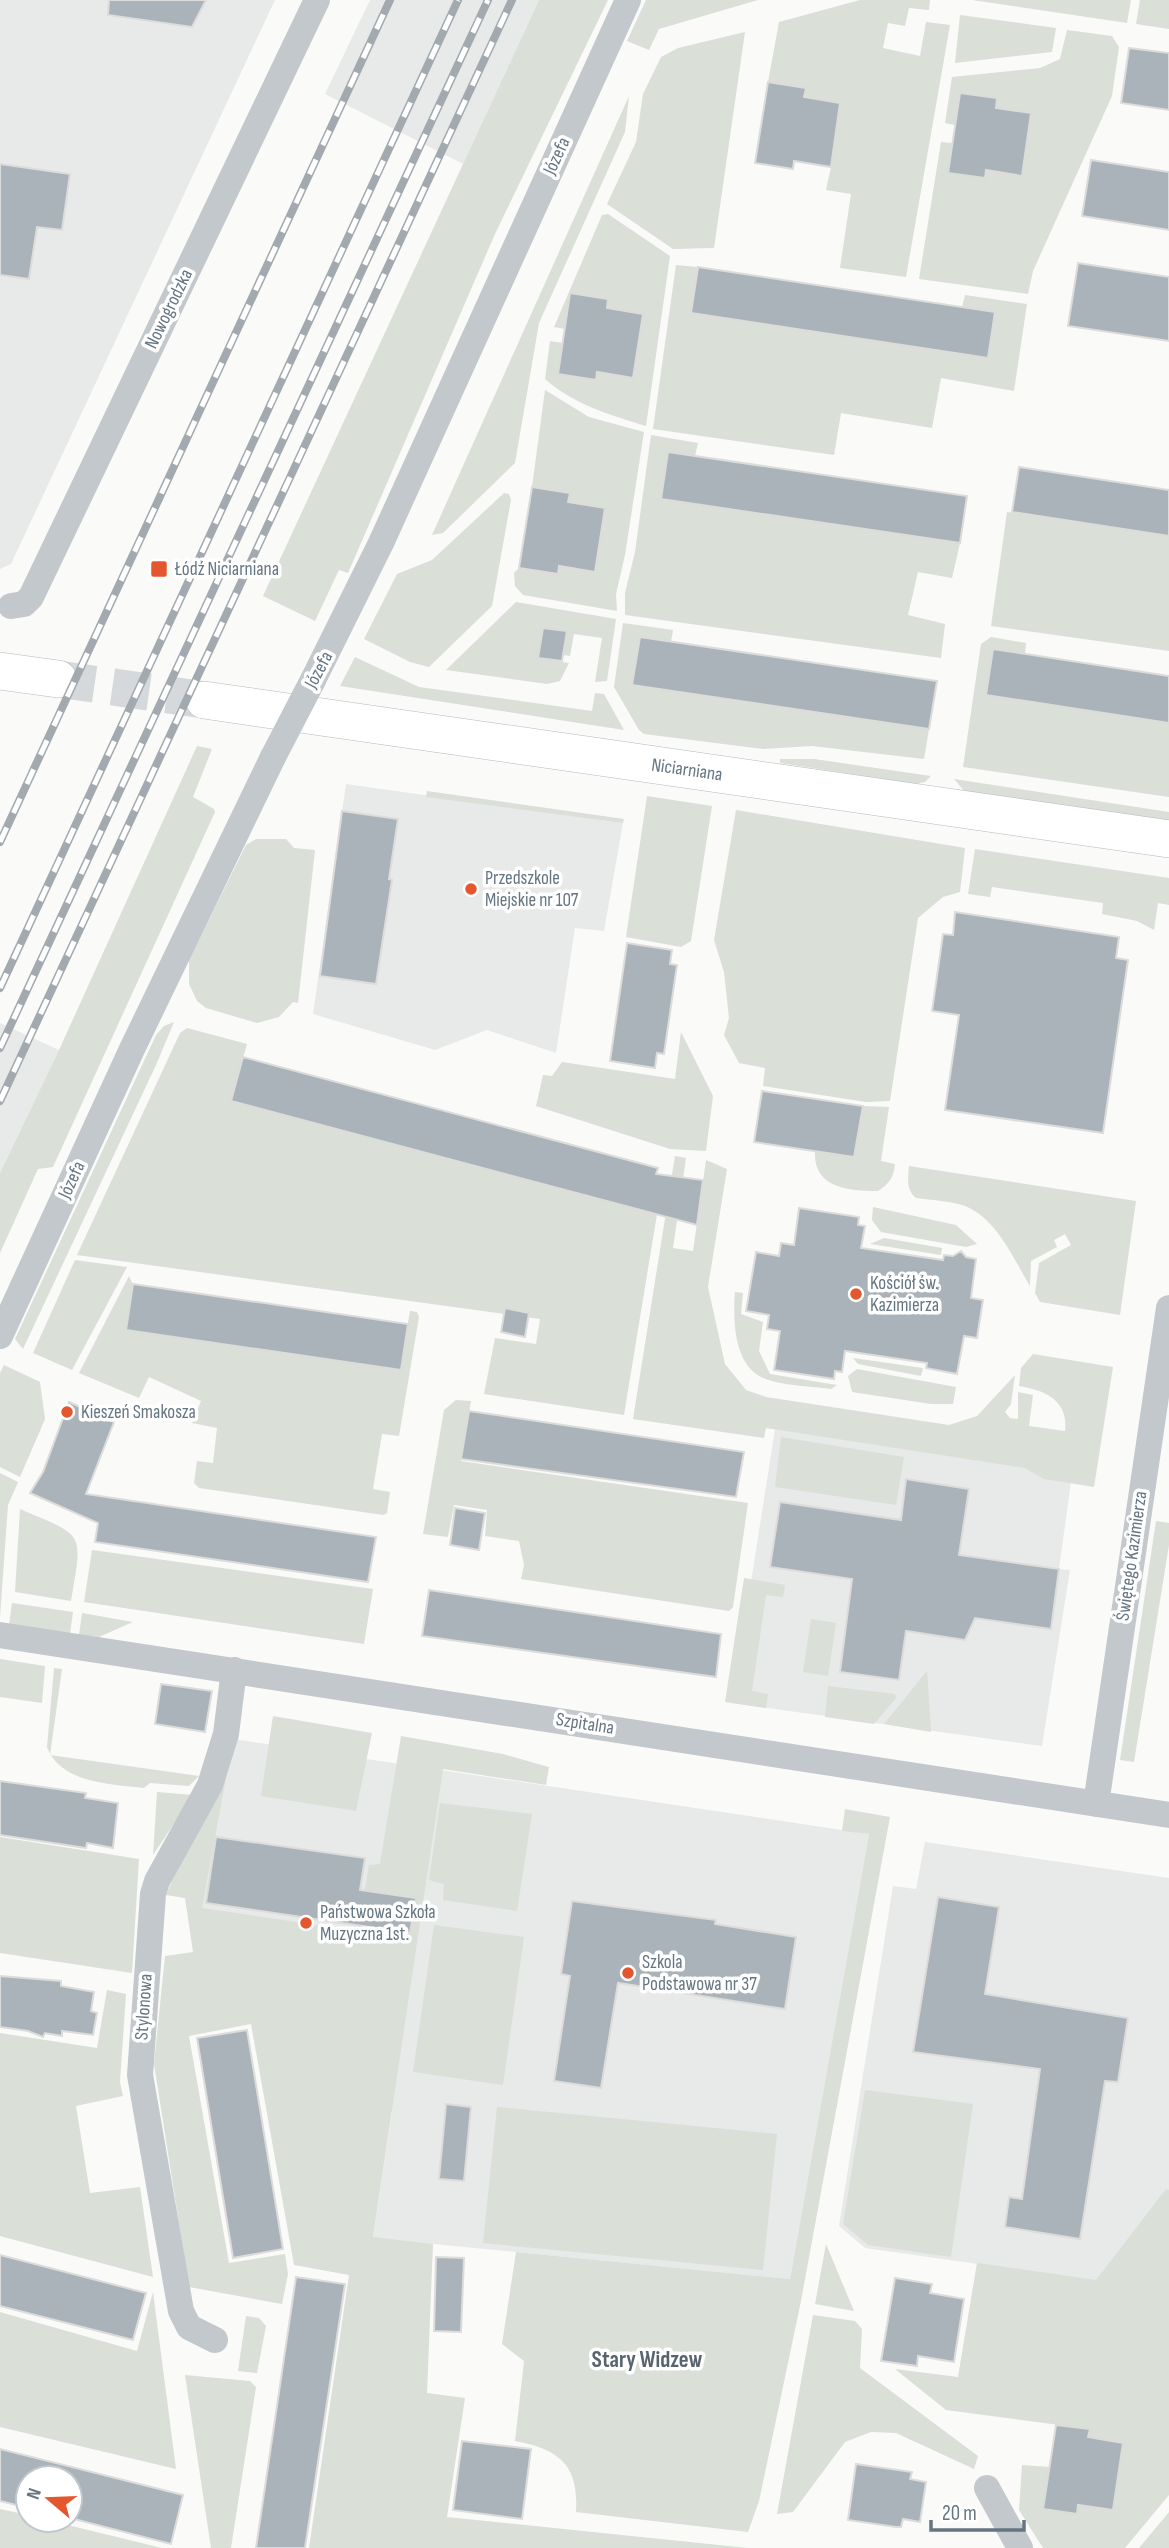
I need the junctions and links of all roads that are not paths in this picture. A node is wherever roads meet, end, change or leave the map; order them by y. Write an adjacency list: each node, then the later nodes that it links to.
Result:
1 (317, 0): 3 (street, Nowogrodzka)
2 (628, 0): 9 (street, Józefa, bridge)
3 (11, 606)
4 (0, 671): 5 (street)
5 (58, 679)
6 (204, 700): 7 (street, Niciarniana)
7 (1169, 839)
8 (1169, 1308): 10 (street, Świętego Kazimierza)
9 (0, 1336)
10 (1166, 1349): 13 (street, Świętego Kazimierza)
11 (0, 1634): 12 (street, Szpitalna)
12 (234, 1670): 13 (street, Szpitalna); 15 (street, Stylonowa)
13 (1096, 1804): 14 (street, Szpitalna)
14 (1169, 1815)
15 (215, 2340)
16 (987, 2488): 17 (street)
17 (1020, 2548)

